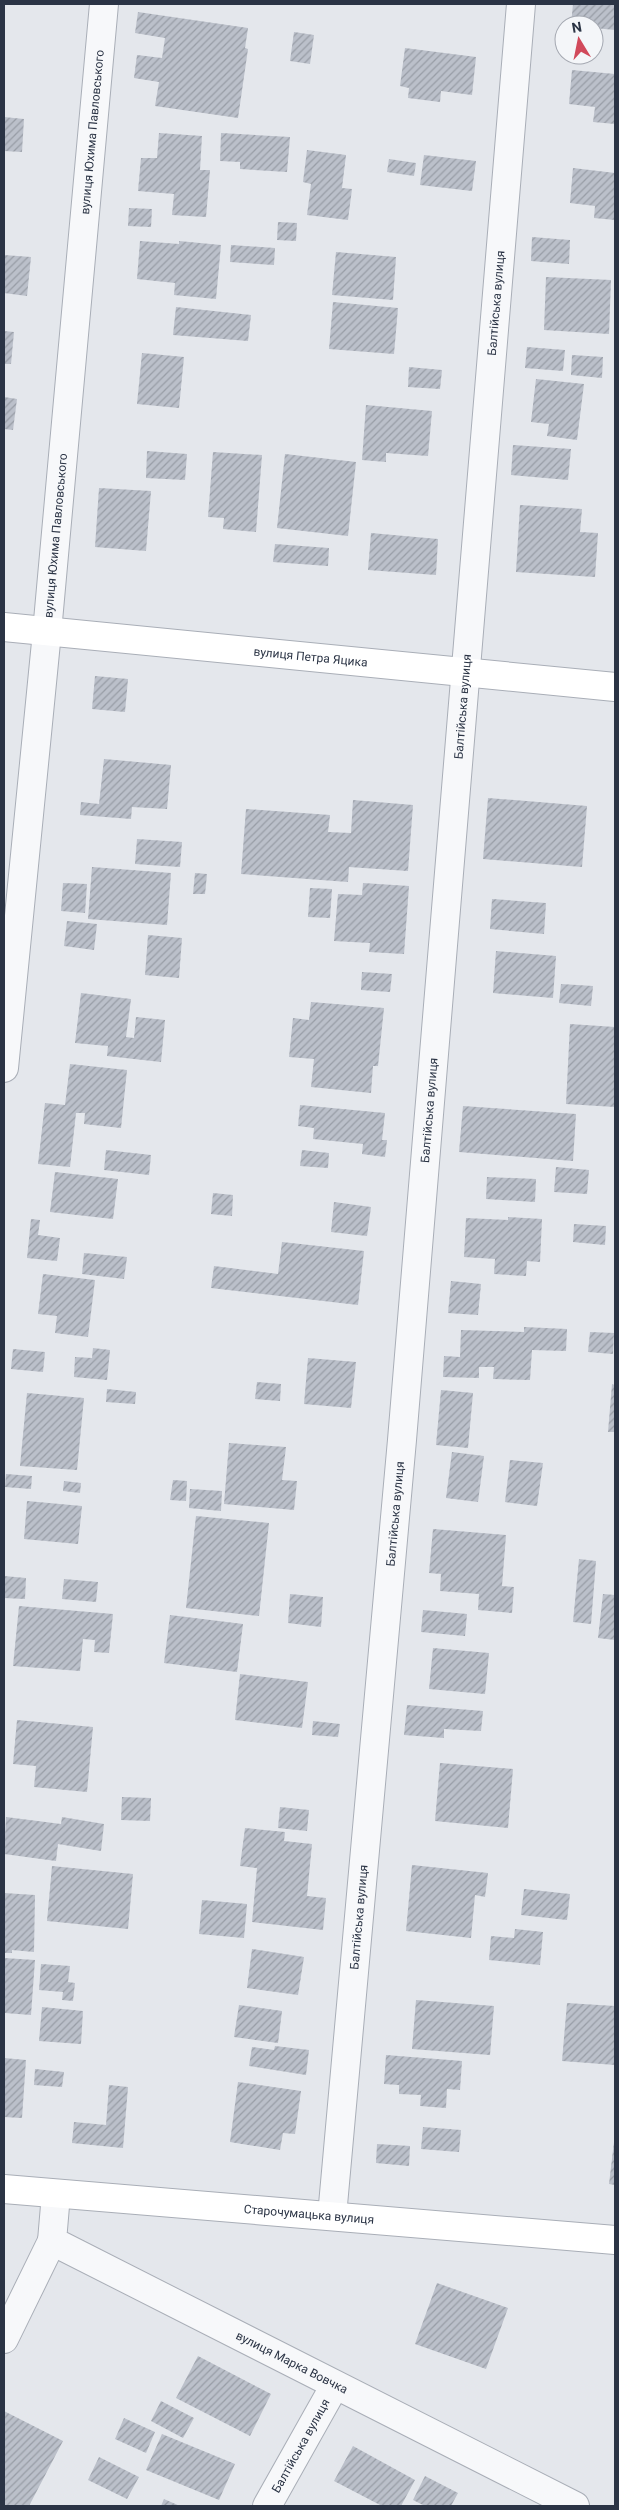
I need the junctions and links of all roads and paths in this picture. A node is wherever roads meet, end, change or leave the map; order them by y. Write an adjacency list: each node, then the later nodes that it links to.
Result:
1 (104, 4): 4 (street, вулиця Юхима Павловського)
2 (521, 4): 5 (street, Балтійська вулиця)
3 (4, 627): 4 (street, вулиця Петра Яцика)
4 (48, 632): 5 (street, вулиця Петра Яцика); 7 (street, вулиця Юхима Павловського)
5 (464, 673): 6 (street, вулиця Петра Яцика); 10 (street, Балтійська вулиця)
6 (615, 688)
7 (4, 1068)
8 (4, 2189): 9 (street, Старочумацька вулиця)
9 (56, 2194): 10 (street, Старочумацька вулиця); 12 (street)
10 (332, 2216): 11 (street, Старочумацька вулиця)
11 (615, 2240)
12 (52, 2241): 13 (street); 14 (street, вулиця Марка Вовчка)
13 (4, 2339)
14 (334, 2385): 15 (street, Балтійська вулиця); 16 (street, вулиця Марка Вовчка)
15 (267, 2506)
16 (575, 2506)

